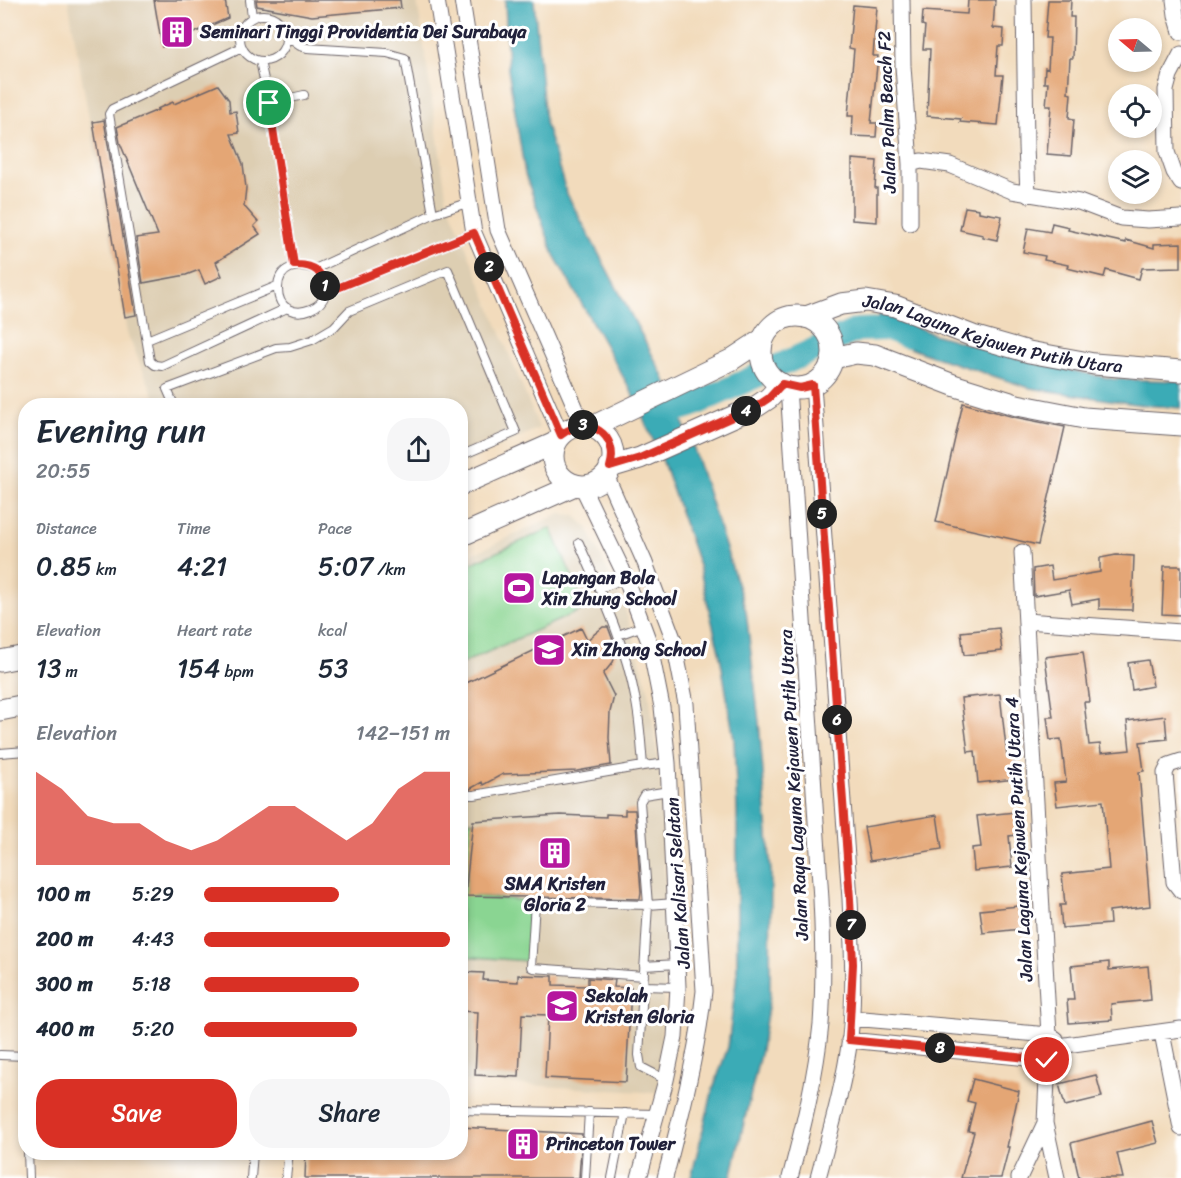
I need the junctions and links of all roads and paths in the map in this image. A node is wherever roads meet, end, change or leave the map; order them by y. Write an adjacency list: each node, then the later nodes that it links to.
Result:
1 (249, 0): 7 (lane)
2 (437, 0): 16 (street)
3 (462, 0): 15 (street)
4 (902, 0): 17 (street, Jalan Palm Beach F2)
5 (1024, 0): 19 (street)
6 (1174, 0): 8 (street)
7 (252, 17): 9 (lane); 10 (lane)
8 (1181, 32)
9 (286, 36): 12 (lane); 21 (lane)
10 (242, 47): 12 (lane); 32 (lane)
11 (1181, 54): 18 (street)
12 (260, 61): 14 (lane)
13 (304, 95): 14 (lane)
14 (269, 103): 25 (lane)
15 (481, 126): 16 (street); 39 (street)
16 (458, 130): 20 (street)
17 (910, 164): 19 (street); 23 (street, Jalan Palm Beach F2)
18 (1181, 183)
19 (1028, 195): 22 (street)
20 (470, 202): 21 (lane); 24 (street)
21 (433, 214): 26 (lane)
22 (1181, 219)
23 (910, 224)
24 (474, 233): 28 (lane); 40 (street)
25 (294, 265): 26 (lane); 27 (lane)
26 (315, 268): 28 (lane)
27 (277, 286): 29 (lane); 32 (lane)
28 (325, 293): 29 (lane)
29 (287, 308): 32 (lane)
30 (806, 316): 31 (street); 33 (street); 34 (street, Jalan Laguna Kejawen Putih Utara)
31 (763, 339): 36 (street); 39 (street)
32 (147, 340)
33 (833, 358): 35 (street); 38 (street)
34 (1181, 371)
35 (813, 385): 36 (street); 74 (street)
36 (785, 386): 42 (street); 100 (street, Jalan Raya Laguna Kejawen Putih Utara)
37 (171, 398): 41 (lane)
38 (1181, 425)
39 (588, 426): 40 (street); 42 (street)
40 (558, 439): 43 (street); 44 (street)
41 (468, 453)
42 (608, 471): 44 (street); 60 (street, Jalan Kalisari Selatan)
43 (468, 481)
44 (578, 485): 45 (street); 48 (street, Jalan Kalisari Selatan)
45 (468, 533)
46 (579, 543): 49 (lane)
47 (1022, 552): 50 (street, Jalan Laguna Kejawen Putih Utara 4)
48 (625, 578): 49 (lane); 51 (street, Jalan Kalisari Selatan)
49 (599, 589): 53 (lane)
50 (1026, 621): 52 (street); 77 (street, Jalan Laguna Kejawen Putih Utara 4)
51 (643, 626): 53 (lane); 62 (street, Jalan Kalisari Selatan)
52 (1181, 632)
53 (618, 635): 63 (lane)
54 (18, 658): 55 (street)
55 (0, 661)
56 (18, 707): 57 (street)
57 (0, 710)
58 (18, 752): 59 (lane)
59 (0, 753)
60 (689, 761): 62 (street); 99 (street, Jalan Kalisari Selatan)
61 (1181, 761): 66 (street)
62 (668, 763): 63 (lane); 64 (street, Jalan Kalisari Selatan)
63 (643, 766): 65 (lane)
64 (669, 791): 67 (street, Jalan Kalisari Selatan); 68 (lane)
65 (468, 795)
66 (1181, 891)
67 (675, 903): 68 (lane); 69 (street, Jalan Kalisari Selatan)
68 (648, 905): 70 (lane); 71 (lane)
69 (677, 964): 70 (lane); 73 (street, Jalan Kalisari Selatan)
70 (644, 966): 71 (lane)
71 (644, 976): 72 (lane)
72 (643, 986): 73 (lane); 83 (lane)
73 (678, 987): 83 (street, Jalan Kalisari Selatan)
74 (852, 1018): 77 (street); 78 (street)
75 (1181, 1029): 76 (street)
76 (1162, 1033): 79 (street); 89 (street)
77 (1049, 1035): 79 (street); 82 (street, Jalan Laguna Kejawen Putih Utara 4)
78 (849, 1040): 82 (street); 101 (street)
79 (1066, 1045): 82 (street)
80 (0, 1055): 81 (lane)
81 (18, 1056)
82 (1047, 1060): 88 (street, Jalan Laguna Kejawen Putih Utara 4)
83 (666, 1080): 87 (street, Jalan Kalisari Selatan)
84 (468, 1110): 85 (lane)
85 (589, 1112): 86 (lane); 96 (lane)
86 (625, 1113): 87 (lane); 97 (lane)
87 (656, 1114): 98 (street, Jalan Kalisari Selatan)
88 (1045, 1123): 102 (street, Jalan Laguna Kejawen Putih Utara 4); 103 (street, Jalan Laguna Kejawen Putih Utara 4)
89 (1181, 1128)
90 (28, 1160): 93 (lane)
91 (252, 1160): 94 (lane)
92 (288, 1160): 95 (lane)
93 (29, 1178)
94 (251, 1178)
95 (286, 1178)
96 (585, 1178)
97 (612, 1178)
98 (639, 1178)
99 (665, 1178)
100 (790, 1178)
101 (818, 1178)
102 (1019, 1178)
103 (1057, 1178)

